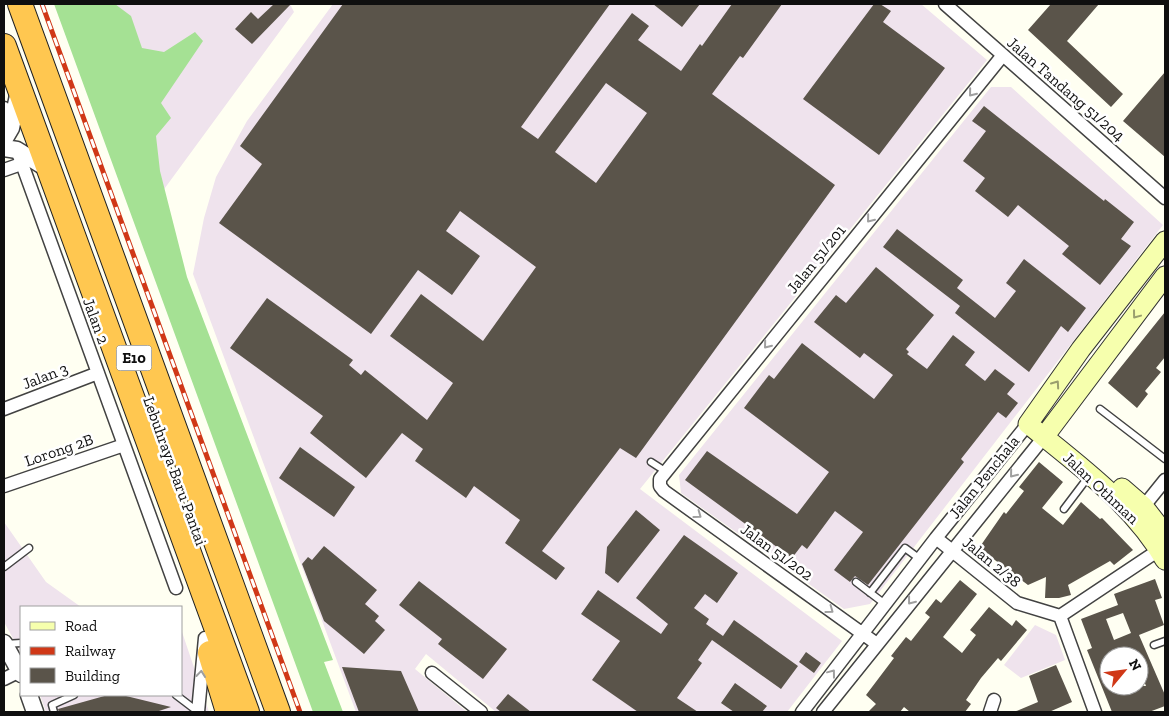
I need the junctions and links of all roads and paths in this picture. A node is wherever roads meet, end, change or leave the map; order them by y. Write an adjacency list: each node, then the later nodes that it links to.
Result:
1 (5, 4): 56 (highway, Lebuhraya Baru Pantai / E10)
2 (20, 4): 60 (highway)
3 (945, 4): 5 (street, Jalan Tandang 51/204)
4 (4, 46): 6 (highway, Lebuhraya Baru Pantai / E10)
5 (1003, 55): 11 (street, Jalan Tandang 51/204); 22 (street, Jalan 51/201, one-way to 22)
6 (19, 87): 8 (street); 10 (highway, Lebuhraya Baru Pantai / E10)
7 (4, 108): 8 (street, Jalan 2)
8 (11, 146): 9 (street); 10 (street); 14 (street, Jalan 2)
9 (4, 170)
10 (51, 171): 34 (highway, Lebuhraya Baru Pantai / E10)
11 (1165, 198)
12 (1165, 241): 17 (main road, Jalan Penchala, one-way to 12)
13 (1165, 276): 18 (main road, Jalan Penchala, one-way to 18)
14 (98, 373): 15 (street, Jalan 3); 19 (street, Jalan 2)
15 (4, 409)
16 (1100, 409): 20 (lane)
17 (1032, 418): 18 (main road, Jalan Othman); 29 (street, Jalan Penchala)
18 (1048, 431): 23 (main road, Jalan Othman); 28 (main road, Jalan Othman); 32 (street, Jalan Penchala, one-way to 32)
19 (124, 445): 25 (street, Lorong 2B); 37 (street, Jalan 2)
20 (1165, 459)
21 (651, 462): 22 (lane)
22 (665, 471): 26 (street, Jalan 51/201)
23 (1090, 475): 27 (lane); 28 (main road, Jalan Othman)
24 (1165, 480): 28 (street)
25 (4, 486)
26 (660, 486): 41 (street, Jalan 51/202, one-way to 41)
27 (1064, 509)
28 (1140, 512): 30 (main road, Jalan Othman)
29 (936, 538): 32 (street, Jalan 2/38); 33 (street, Jalan Penchala)
30 (1164, 547): 40 (street)
31 (29, 548): 35 (lane)
32 (951, 550): 40 (street, Jalan 2/38); 46 (street, Jalan Penchala, one-way to 46)
33 (920, 559): 38 (lane); 39 (street, Jalan Penchala)
34 (195, 566): 42 (highway); 56 (highway, Lebuhraya Baru Pantai / E10)
35 (4, 567)
36 (856, 582): 38 (lane)
37 (176, 588)
38 (870, 593): 39 (lane)
39 (884, 604): 41 (street, Jalan Penchala)
40 (1060, 616): 65 (street)
41 (862, 633): 46 (street, Jalan 51/202); 62 (street, Jalan Penchala, one-way to 41)
42 (205, 638): 56 (highway); 59 (street, one-way to 42)
43 (1165, 641): 47 (lane)
44 (20, 643): 45 (lane)
45 (4, 644): 48 (street)
46 (877, 644): 63 (street, Jalan Penchala)
47 (1154, 646)
48 (20, 670)
49 (20, 672): 51 (street)
50 (432, 673): 61 (street)
51 (4, 680)
52 (29, 696): 57 (street)
53 (72, 696): 58 (lane)
54 (177, 696): 59 (lane)
55 (994, 700): 64 (street)
56 (246, 711)
57 (35, 712)
58 (54, 712)
59 (196, 712)
60 (278, 712)
61 (481, 712)
62 (802, 712)
63 (823, 712)
64 (990, 712)
65 (1095, 712)

